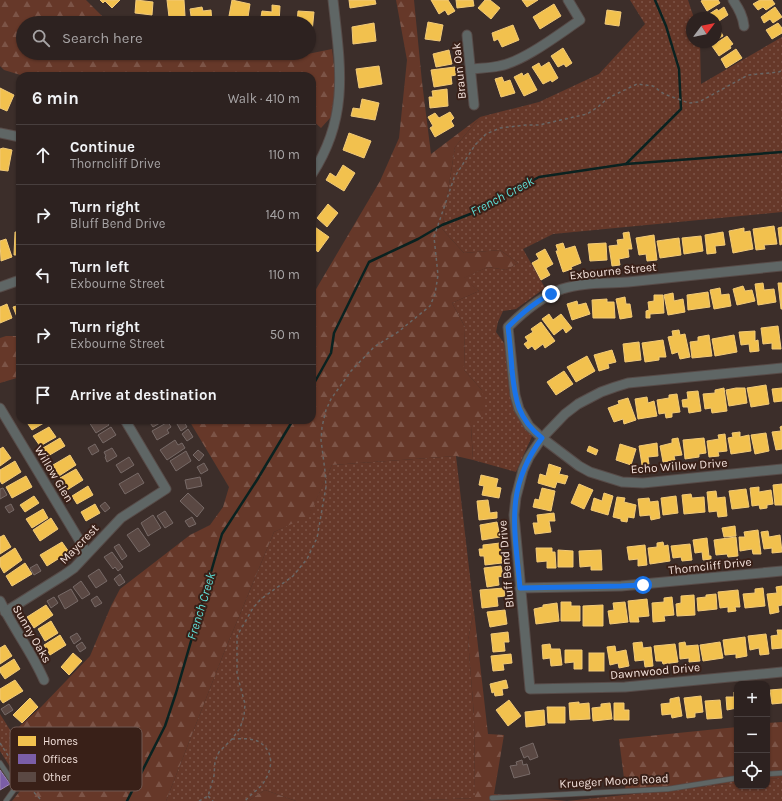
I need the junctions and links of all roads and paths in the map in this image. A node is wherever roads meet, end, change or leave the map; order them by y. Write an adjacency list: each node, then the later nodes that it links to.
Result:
1 (333, 0): 11 (street)
2 (568, 0): 6 (street)
3 (733, 0): 4 (street)
4 (744, 26)
5 (467, 35): 6 (street, Braun Oak)
6 (471, 69): 8 (street, Braun Oak)
7 (782, 70): 28 (path)
8 (474, 105)
9 (0, 133): 10 (street)
10 (16, 136)
11 (316, 167)
12 (782, 266): 18 (street, Exbourne Street)
13 (16, 281): 14 (street)
14 (0, 287)
15 (782, 368): 18 (street, Bluff Bend Drive)
16 (0, 408): 20 (street, Willow Glen)
17 (127, 424): 20 (street, Maycrest)
18 (542, 438): 19 (street, Echo Willow Drive); 22 (street, Bluff Bend Drive)
19 (782, 469)
20 (87, 553): 24 (street, Maycrest)
21 (782, 570): 22 (street, Thorncliff Drive)
22 (520, 588): 27 (street, Bluff Bend Drive)
23 (0, 601): 24 (street, Sunny Oaks)
24 (5, 612): 26 (street, Sunny Oaks)
25 (782, 672): 27 (street, Dawnwood Drive)
26 (44, 680)
27 (530, 689)
28 (232, 739): 38 (path); 44 (path)
29 (0, 743): 30 (path)
30 (10, 759)
31 (0, 763): 34 (lane)
32 (782, 773): 33 (lane)
33 (770, 774)
34 (10, 778)
35 (734, 778): 39 (lane, Krueger Moore Road)
36 (13, 791): 40 (lane)
37 (33, 791): 41 (path)
38 (208, 796): 42 (path); 43 (path)
39 (492, 798)
40 (6, 801)
41 (42, 801)
42 (199, 801)
43 (214, 801)
44 (245, 801)

